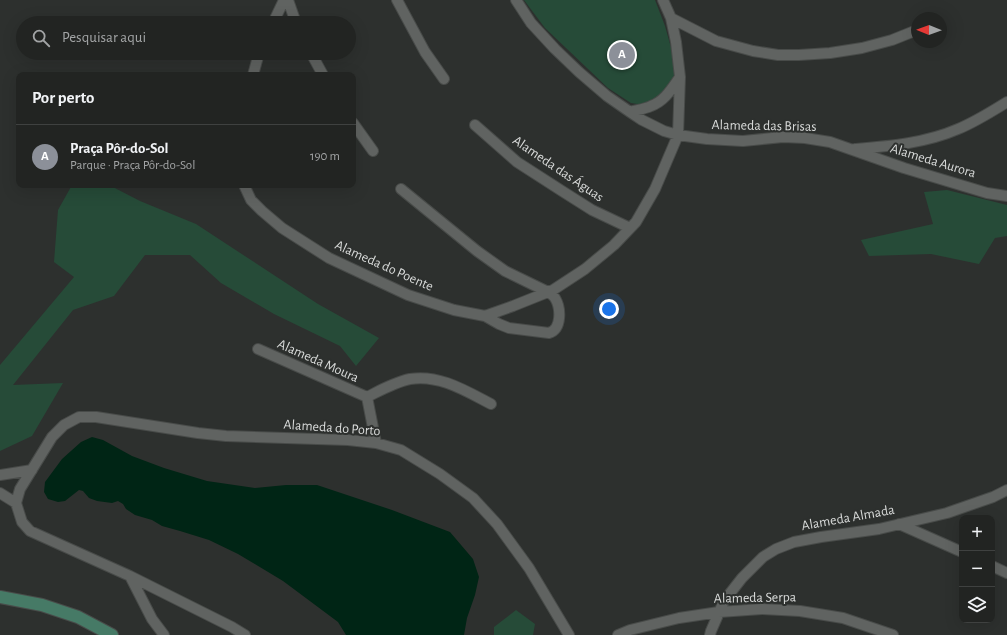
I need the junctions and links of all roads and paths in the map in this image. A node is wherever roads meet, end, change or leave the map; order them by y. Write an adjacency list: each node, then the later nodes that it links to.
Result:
1 (284, 0): 6 (street)
2 (288, 0): 7 (street)
3 (397, 0): 15 (street)
4 (516, 0): 17 (street, Alameda das Brisas)
5 (663, 0): 8 (street)
6 (276, 16)
7 (294, 16)
8 (672, 18): 9 (street); 14 (street)
9 (911, 32)
10 (257, 60): 12 (street)
11 (315, 60): 13 (street)
12 (253, 72)
13 (321, 72)
14 (680, 77): 17 (street); 20 (street)
15 (444, 79)
16 (1007, 102): 21 (street, Alameda das Brisas)
17 (630, 112): 20 (street, Alameda das Brisas)
18 (474, 125): 26 (street, Alameda das Águas)
19 (356, 127): 22 (street)
20 (678, 135): 21 (street, Alameda das Brisas); 26 (street)
21 (851, 149): 25 (street, Alameda Aurora)
22 (373, 151)
23 (245, 188): 28 (street, Alameda do Poente)
24 (400, 189): 27 (street)
25 (1007, 196)
26 (630, 228): 27 (street)
27 (548, 292): 28 (street); 28 (street)
28 (485, 316)
29 (258, 349): 30 (street, Alameda Moura)
30 (367, 397): 31 (street); 32 (street)
31 (491, 404)
32 (376, 443): 33 (street, Alameda do Porto); 48 (street, Alameda do Porto)
33 (32, 470): 34 (street); 37 (street, Alameda do Porto)
34 (0, 475)
35 (1007, 490): 38 (street, Alameda Almada)
36 (0, 493): 37 (street)
37 (16, 503): 42 (street)
38 (899, 524): 39 (street); 44 (street, Alameda Almada)
39 (960, 551)
40 (995, 567): 41 (street)
41 (1007, 573)
42 (130, 576): 46 (street); 47 (street)
43 (0, 597): 45 (street)
44 (719, 612): 49 (street, Alameda Serpa); 50 (street, Alameda Almada); 51 (street, Alameda Serpa)
45 (112, 635)
46 (164, 635)
47 (245, 635)
48 (569, 635)
49 (618, 635)
50 (710, 635)
51 (893, 635)

